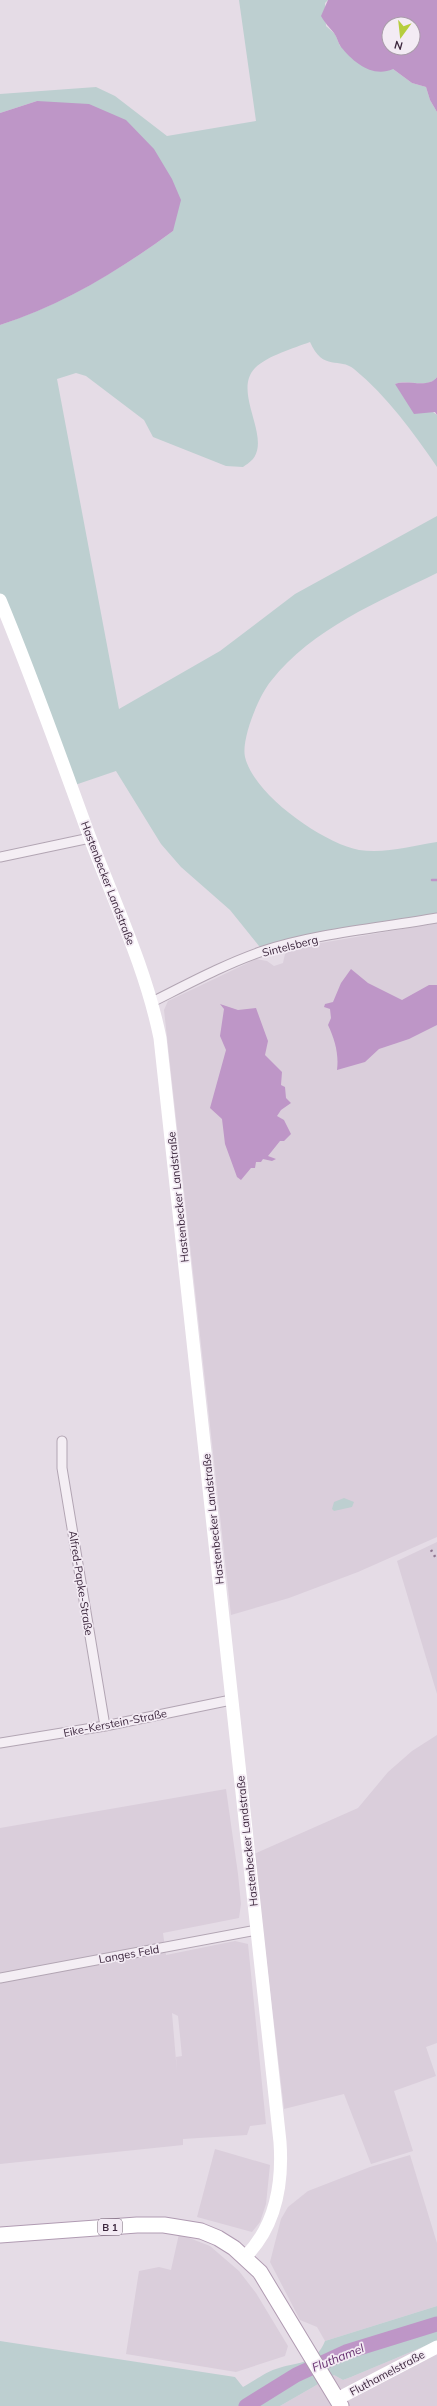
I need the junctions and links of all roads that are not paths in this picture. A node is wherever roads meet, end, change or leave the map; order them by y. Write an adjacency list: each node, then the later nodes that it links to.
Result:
1 (0, 600): 2 (main road, Hastenbecker Landstraße)
2 (90, 838): 3 (street); 5 (main road, Hastenbecker Landstraße)
3 (0, 858)
4 (437, 918): 5 (street, Sintelsberg)
5 (152, 1002): 7 (main road, Hastenbecker Landstraße)
6 (62, 1441): 8 (street, Alfred-Papke-Straße)
7 (231, 1700): 8 (street, Eike-Kerstein-Straße); 10 (main road, Hastenbecker Landstraße)
8 (105, 1726): 9 (street, Eike-Kerstein-Straße)
9 (0, 1743)
10 (257, 1930): 11 (street, Langes Feld); 13 (main road, Hastenbecker Landstraße)
11 (0, 1978)
12 (0, 2235): 13 (main road, B 1)
13 (245, 2257): 15 (main road, B 1)
14 (437, 2347): 15 (main road, Fluthamelstraße)
15 (339, 2402)

